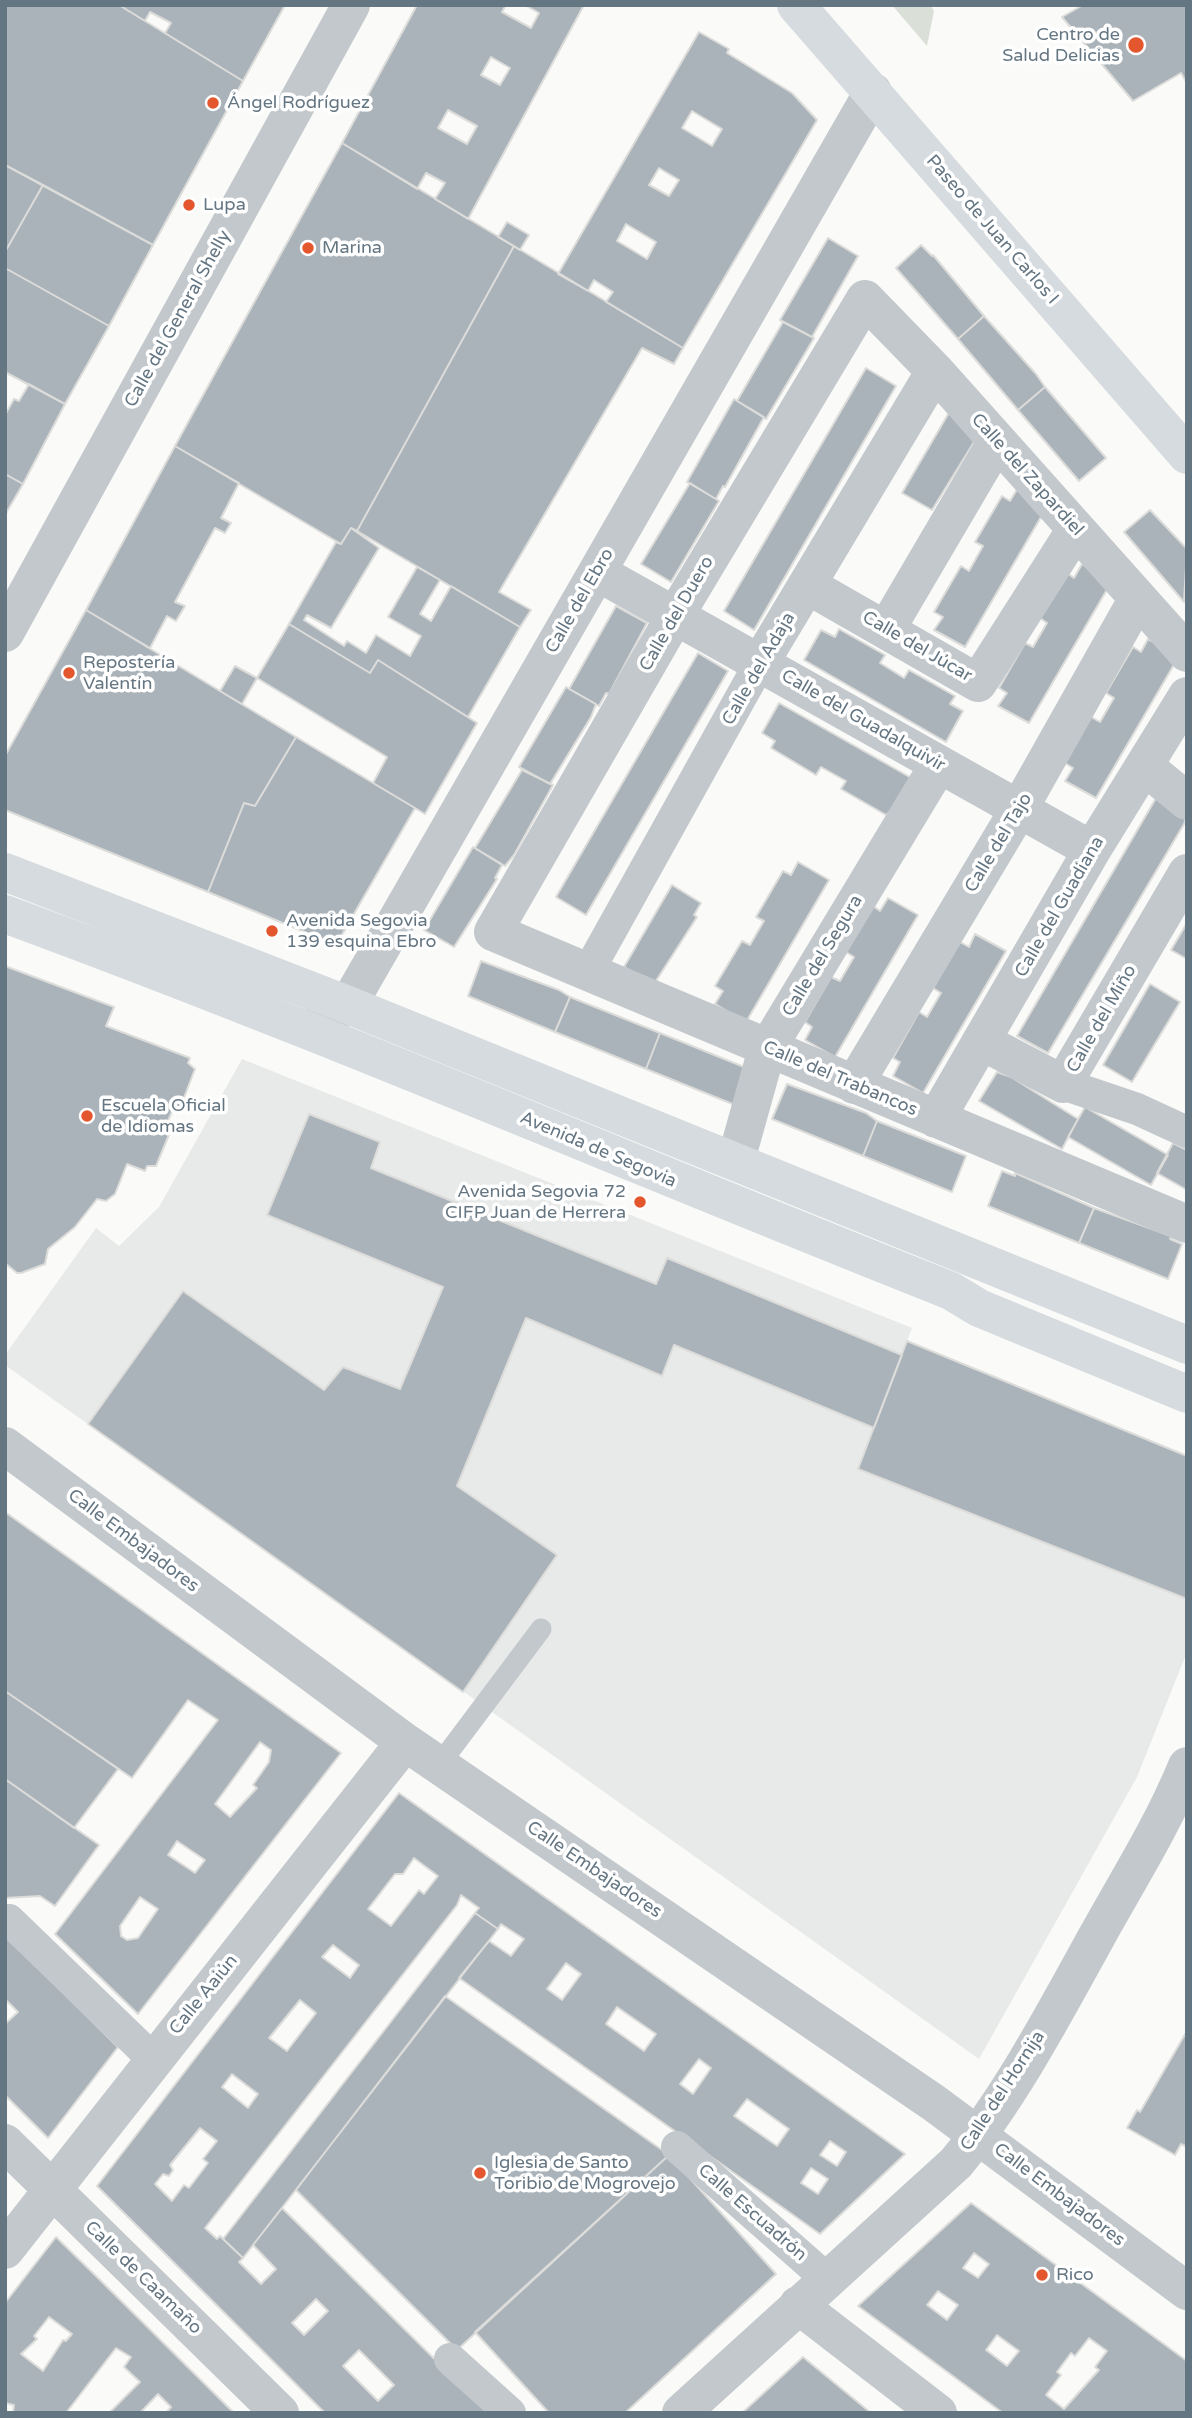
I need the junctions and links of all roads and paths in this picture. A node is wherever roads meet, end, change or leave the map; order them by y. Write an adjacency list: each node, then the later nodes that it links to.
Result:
1 (351, 5): 14 (street, Calle del General Shelly)
2 (796, 5): 3 (main road, Paseo de Juan Carlos I)
3 (873, 92): 7 (main road, Paseo de Juan Carlos I); 9 (street, Calle del Ebro)
4 (865, 299): 5 (street, Calle del Zapardiel); 12 (street, Calle del Duero)
5 (935, 371): 6 (street, Calle del Zapardiel); 10 (street, Calle del Adaja)
6 (997, 441): 8 (street, Calle del Zapardiel); 13 (street)
7 (1187, 456)
8 (1076, 529): 11 (street, Calle del Zapardiel); 13 (street, Calle del Júcar)
9 (597, 572): 12 (street, Calle del Guadalquivir); 29 (street, Calle del Ebro)
10 (807, 585): 13 (street, Calle del Júcar); 16 (street, Calle del Adaja)
11 (1138, 598): 15 (street, Calle del Zapardiel); 21 (street, Calle del Tajo)
12 (675, 616): 16 (street, Calle del Guadalquivir); 26 (street, Calle del Duero)
13 (886, 630)
14 (5, 633)
15 (1187, 653)
16 (760, 663): 18 (street, Calle del Guadalquivir); 27 (street, Calle del Adaja)
17 (1187, 696): 19 (street, Calle del Guadiana)
18 (939, 764): 21 (street, Calle del Guadalquivir); 31 (street, Calle del Segura)
19 (1144, 766): 20 (street); 22 (street, Calle del Guadiana)
20 (1187, 801)
21 (1019, 809): 22 (street, Calle del Guadalquivir); 32 (street, Calle del Tajo)
22 (1092, 850): 30 (street, Calle del Guadiana)
23 (5, 872): 29 (main road)
24 (1187, 873): 33 (street, Calle del Miño)
25 (5, 914): 28 (main road, Avenida de Segovia)
26 (493, 932): 27 (street, Calle del Trabancos)
27 (590, 970): 31 (street, Calle del Trabancos)
28 (233, 1003): 29 (street); 39 (main road, Avenida de Segovia)
29 (348, 1005): 36 (main road)
30 (981, 1041): 33 (street, Calle del Miño); 34 (street, Calle del Guadiana)
31 (767, 1049): 32 (street, Calle del Trabancos); 36 (street, Calle del Segura)
32 (854, 1084): 34 (street, Calle del Trabancos)
33 (1063, 1084): 35 (street)
34 (936, 1119): 37 (street, Calle del Trabancos)
35 (1187, 1132)
36 (736, 1160): 38 (main road)
37 (1187, 1224)
38 (1187, 1345)
39 (1187, 1394)
40 (5, 1446): 42 (street, Calle Embajadores)
41 (541, 1629): 43 (lane)
42 (405, 1742): 43 (street, Calle Embajadores); 46 (street, Calle Aaiún)
43 (439, 1765): 47 (street, Calle Embajadores)
44 (1182, 1790): 47 (street, Calle del Hornija)
45 (9, 1920): 46 (street)
46 (153, 2059): 50 (street, Calle Aaiún)
47 (979, 2135): 52 (street, Calle del Hornija); 53 (street, Calle Embajadores)
48 (5, 2143): 50 (street, Calle de Caamaño)
49 (677, 2147): 52 (street, Calle Escuadrón)
50 (52, 2189): 51 (street, Calle Aaiún); 56 (street, Calle de Caamaño)
51 (5, 2250)
52 (827, 2278): 54 (street, Calle del Hornija)
53 (1187, 2291)
54 (798, 2305): 58 (street, Calle del Hornija); 59 (street)
55 (450, 2359): 57 (street)
56 (280, 2413)
57 (510, 2413)
58 (681, 2413)
59 (938, 2413)

